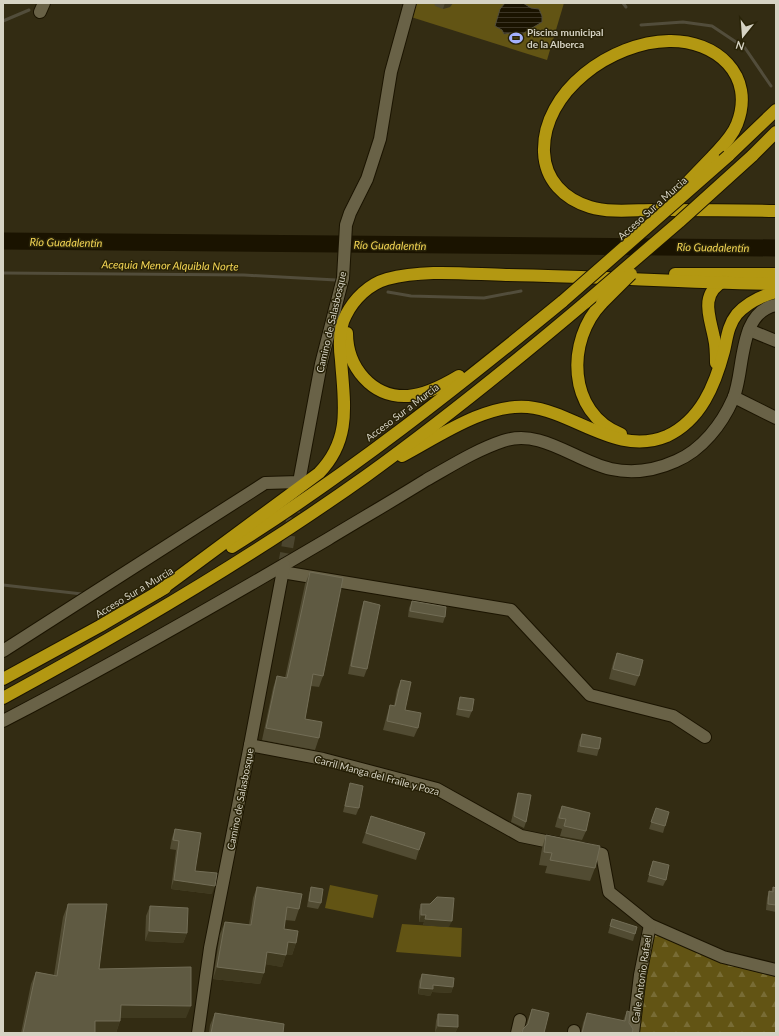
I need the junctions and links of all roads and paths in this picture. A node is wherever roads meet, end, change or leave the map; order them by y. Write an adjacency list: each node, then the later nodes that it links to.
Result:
1 (410, 3): 24 (street, Camino de Salasbosque)
2 (776, 110): 6 (highway, Acceso Sur a Murcia, bridge)
3 (776, 132): 5 (highway, bridge)
4 (776, 211): 6 (highway, bridge)
5 (679, 222): 20 (highway, bridge); 21 (highway, bridge)
6 (614, 258): 15 (highway, Acceso Sur a Murcia, bridge)
7 (540, 275): 8 (highway); 9 (highway); 11 (highway)
8 (776, 275): 9 (highway)
9 (720, 283): 10 (highway); 17 (highway)
10 (776, 284)
11 (364, 292): 15 (highway); 23 (highway)
12 (776, 292): 17 (highway)
13 (776, 305): 14 (street)
14 (749, 330): 16 (street); 18 (street)
15 (527, 331): 23 (highway, Acceso Sur a Murcia)
16 (776, 341)
17 (714, 382): 20 (highway)
18 (734, 398): 19 (street); 22 (street)
19 (776, 418)
20 (647, 440): 21 (highway)
21 (366, 476): 26 (highway)
22 (283, 568): 27 (street); 28 (street); 29 (street, Camino de Salasbosque)
23 (158, 592): 25 (highway, Acceso Sur a Murcia)
24 (3, 651)
25 (3, 679)
26 (3, 698)
27 (3, 721)
28 (705, 737)
29 (250, 745): 30 (street, Carril Manga del Fraile y Poza); 33 (street, Camino de Salasbosque)
30 (650, 925): 31 (street, Carril Manga del Fraile y Poza); 35 (street, Calle Antonio Rafael)
31 (776, 970)
32 (520, 1020): 34 (street)
33 (198, 1033)
34 (517, 1033)
35 (633, 1033)

